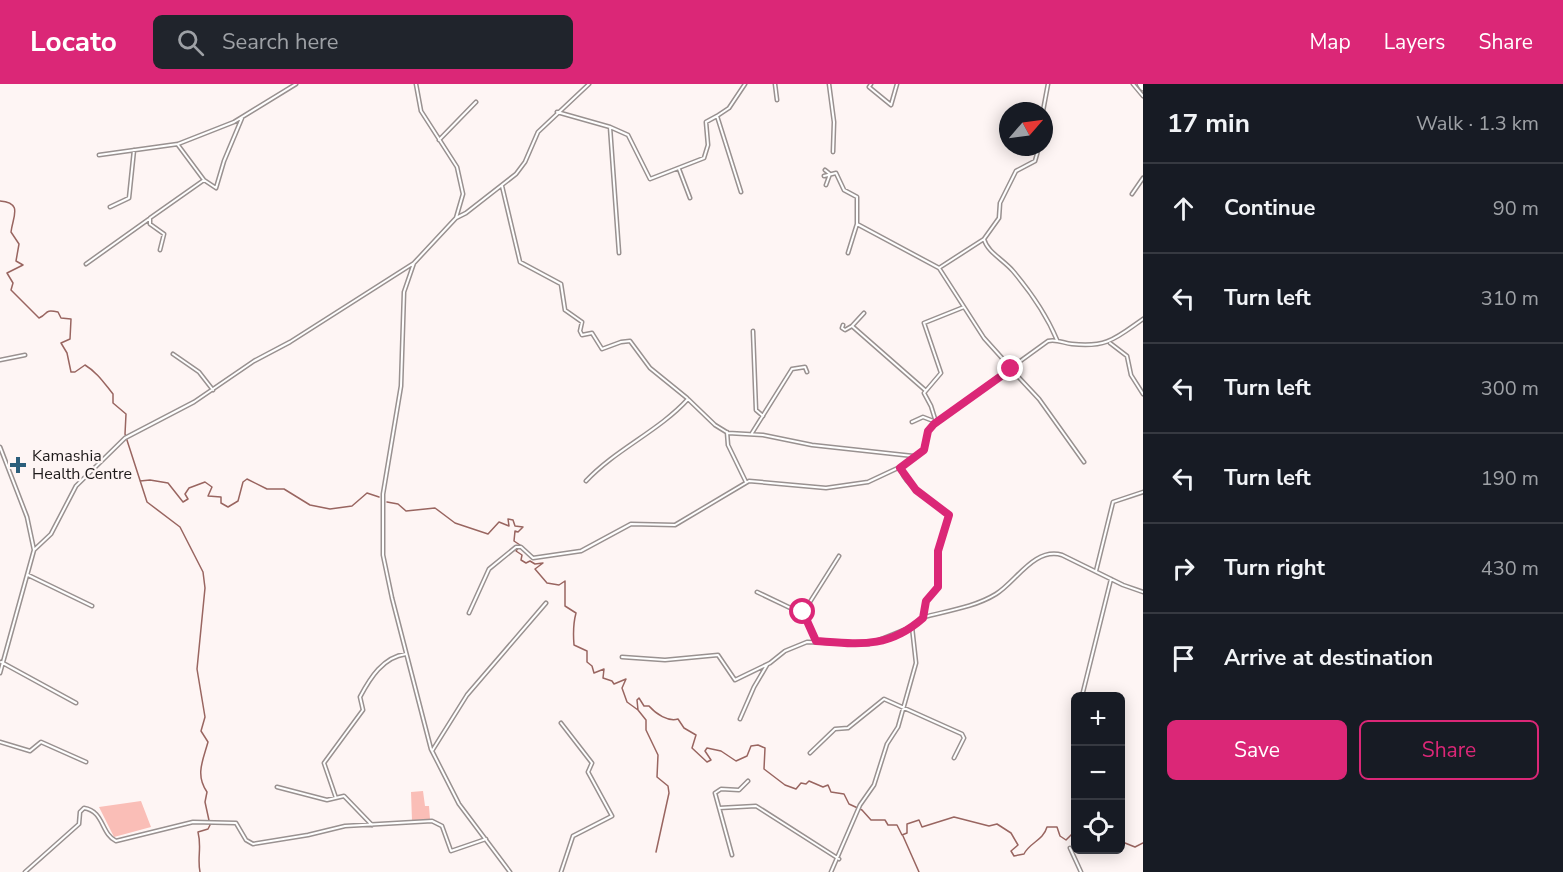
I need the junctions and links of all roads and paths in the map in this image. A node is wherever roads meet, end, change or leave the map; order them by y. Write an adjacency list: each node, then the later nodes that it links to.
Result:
1 (296, 84): 17 (street)
2 (416, 84): 19 (street)
3 (589, 84): 15 (street)
4 (745, 84): 16 (street)
5 (775, 84): 12 (street)
6 (829, 84): 22 (street)
7 (871, 84): 8 (street)
8 (897, 84)
9 (1047, 84): 14 (street)
10 (1133, 84): 11 (street)
11 (1143, 96)
12 (777, 100)
13 (476, 102): 19 (street)
14 (1044, 102)
15 (557, 112): 18 (street); 32 (street)
16 (717, 116): 25 (street); 33 (street)
17 (242, 118): 20 (street); 30 (street)
18 (610, 127): 25 (street); 42 (street)
19 (439, 140): 37 (street)
20 (178, 144): 21 (street); 30 (street)
21 (134, 150): 23 (street); 36 (street)
22 (833, 152)
23 (99, 155)
24 (1037, 156): 40 (street)
25 (679, 169): 35 (street)
26 (825, 170): 27 (street)
27 (830, 174): 28 (street); 31 (street); 39 (street)
28 (824, 176)
29 (1143, 178): 34 (street)
30 (204, 180): 38 (street)
31 (826, 185)
32 (502, 186): 37 (street); 63 (street)
33 (741, 192)
34 (1132, 194)
35 (690, 198)
36 (110, 207)
37 (456, 218): 44 (street)
38 (149, 219): 41 (street); 45 (street)
39 (857, 224): 43 (street); 46 (street)
40 (984, 239): 46 (street); 53 (street)
41 (160, 250)
42 (619, 253)
43 (848, 253)
44 (414, 263): 60 (street); 91 (street)
45 (86, 264)
46 (939, 268): 47 (street)
47 (964, 307): 58 (street); 61 (street)
48 (864, 313): 51 (street)
49 (1143, 319): 54 (street)
50 (843, 325): 51 (street)
51 (852, 326): 61 (street)
52 (753, 331): 64 (street)
53 (1057, 340): 54 (street); 58 (street)
54 (1110, 343): 62 (street)
55 (172, 354): 60 (street)
56 (25, 355): 57 (street)
57 (0, 360)
58 (1011, 369): 66 (street); 72 (street)
59 (807, 372): 64 (street)
60 (213, 390): 77 (street)
61 (924, 390): 66 (street)
62 (1143, 394)
63 (688, 399): 67 (street); 74 (street)
64 (763, 416): 68 (street)
65 (912, 422): 66 (street)
66 (936, 422): 70 (street)
67 (727, 432): 68 (street); 75 (street)
68 (752, 434): 70 (street)
69 (0, 447): 71 (street)
70 (913, 456): 73 (street)
71 (2, 458): 77 (street)
72 (1084, 462)
73 (901, 466): 75 (street); 88 (street)
74 (586, 481)
75 (746, 482): 86 (street)
76 (1143, 492): 79 (street)
77 (34, 550): 80 (street)
78 (839, 556): 87 (street)
79 (1096, 571): 81 (street); 88 (street)
80 (28, 575): 85 (street); 93 (street)
81 (1111, 579): 83 (street); 96 (street)
82 (757, 592): 87 (street)
83 (1143, 592)
84 (546, 603): 102 (street)
85 (92, 606)
86 (469, 613)
87 (803, 614): 90 (street)
88 (924, 617): 89 (street)
89 (912, 627): 90 (street); 98 (street)
90 (816, 641): 94 (street)
91 (406, 654): 102 (street); 108 (street)
92 (621, 657): 94 (street)
93 (1, 664): 95 (street); 97 (street)
94 (767, 665): 99 (street)
95 (0, 673)
96 (1083, 692)
97 (76, 703)
98 (903, 708): 103 (street); 104 (street); 114 (street)
99 (740, 719)
100 (561, 723): 117 (street)
101 (0, 742): 105 (street)
102 (432, 751): 111 (street)
103 (810, 753)
104 (954, 758)
105 (86, 762)
106 (748, 781): 109 (street)
107 (277, 787): 108 (street)
108 (336, 798): 110 (street)
109 (719, 808): 113 (street); 114 (street)
110 (372, 825): 111 (street); 115 (street)
111 (486, 839): 116 (street)
112 (1070, 848): 119 (street)
113 (732, 855)
114 (839, 860): 118 (street)
115 (25, 872)
116 (510, 872)
117 (561, 872)
118 (831, 872)
119 (1081, 872)

